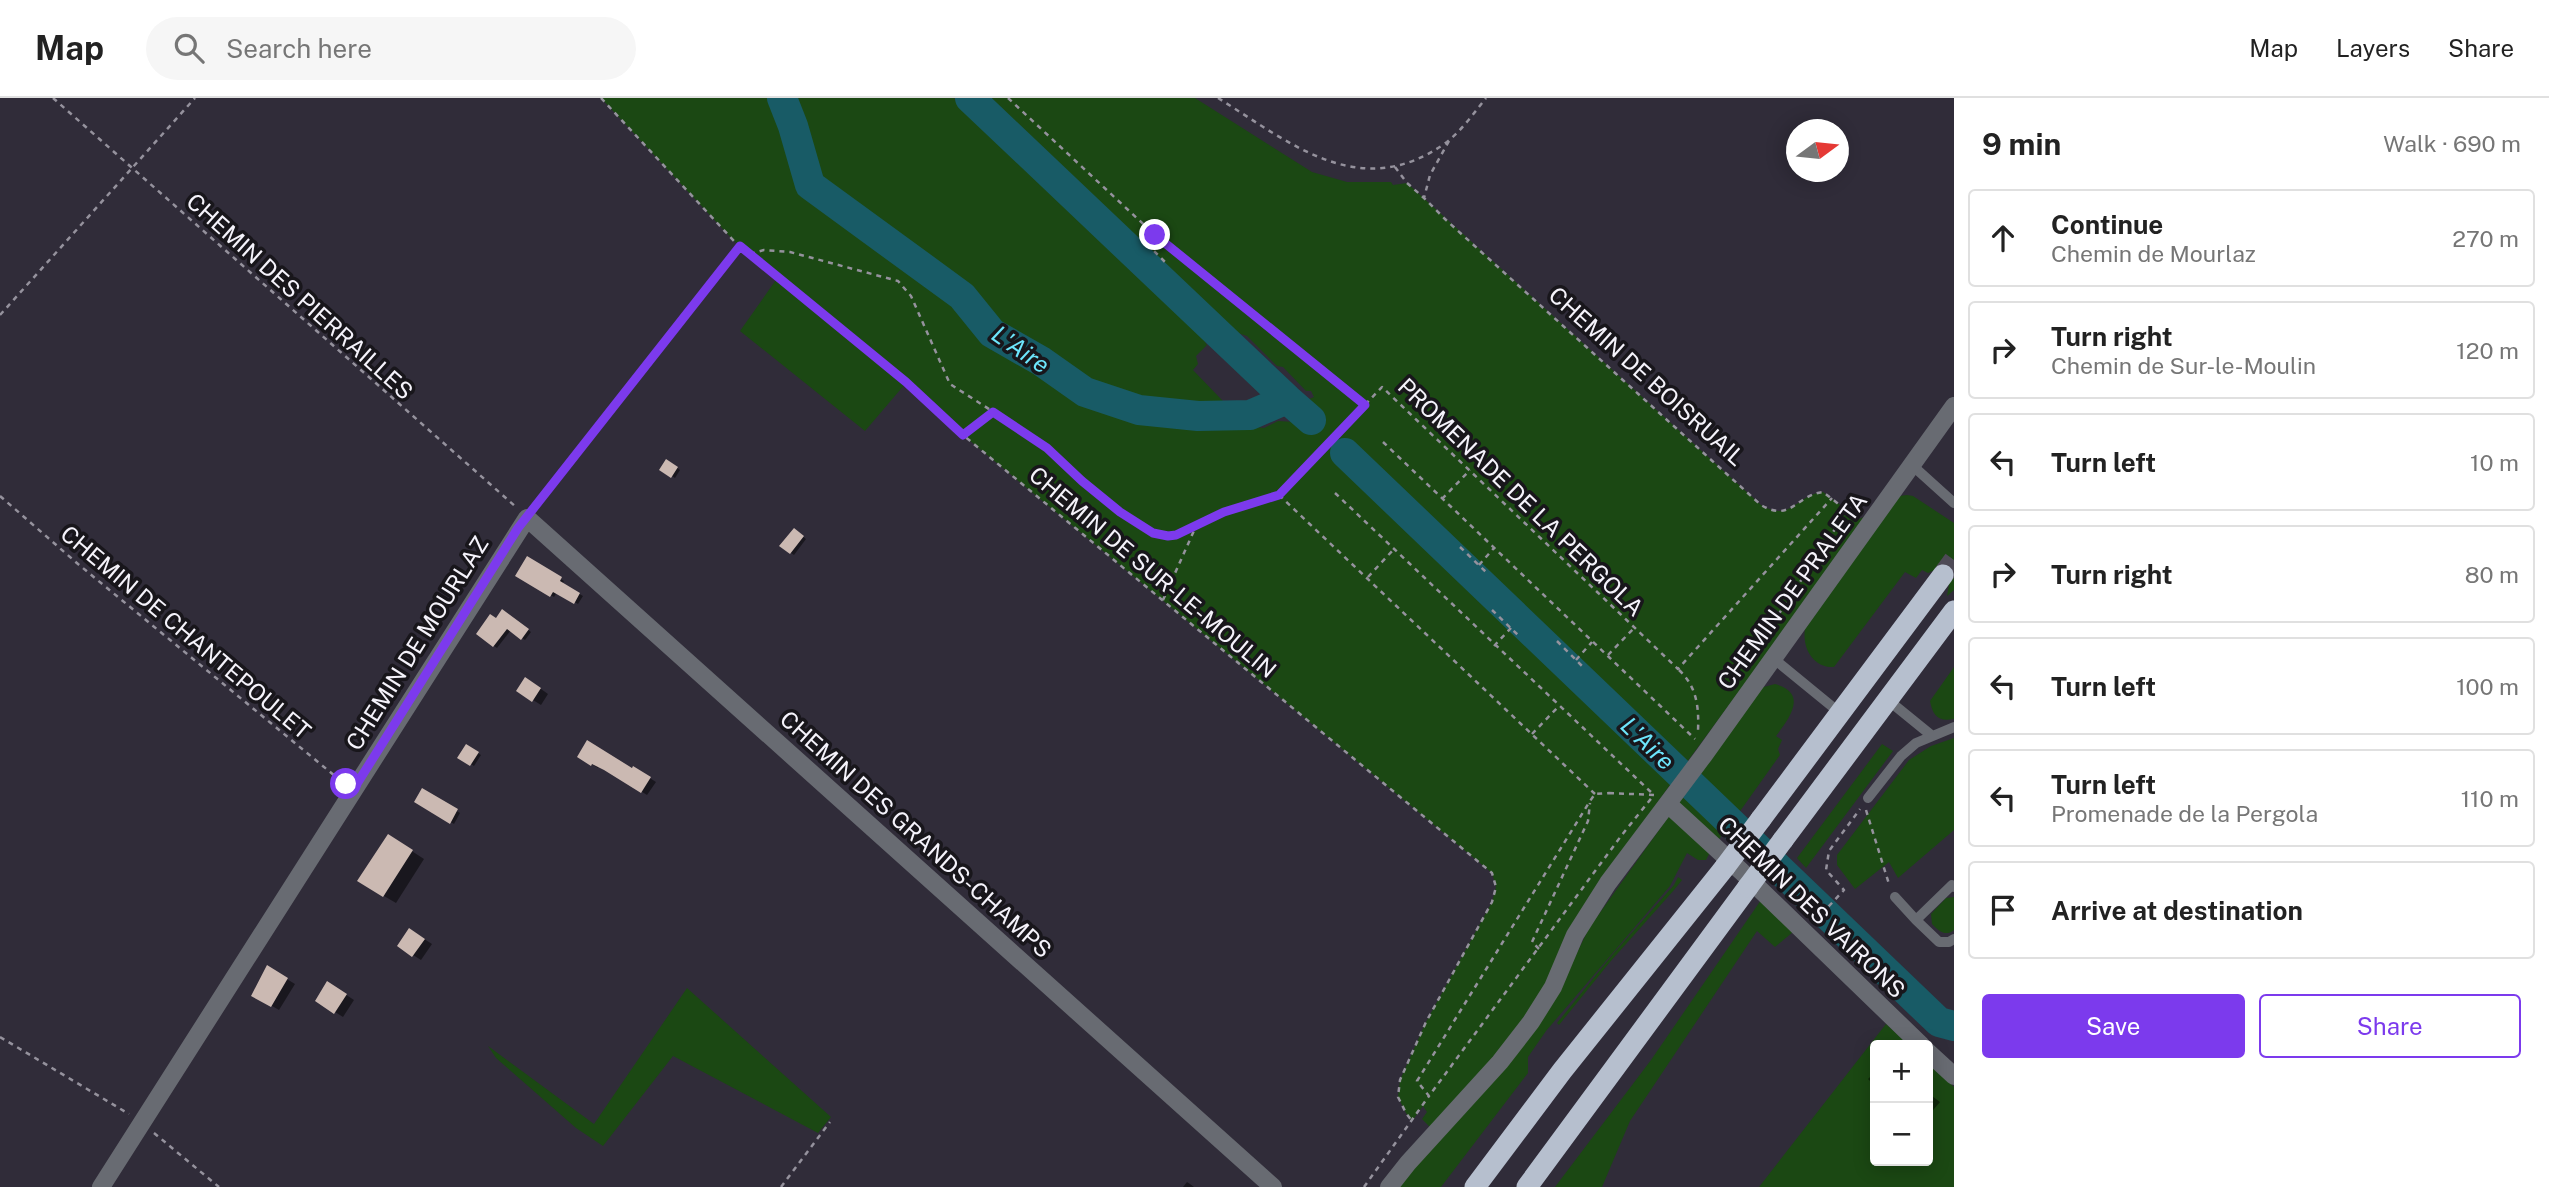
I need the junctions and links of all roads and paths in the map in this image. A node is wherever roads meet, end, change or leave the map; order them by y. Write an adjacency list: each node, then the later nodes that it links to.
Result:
1 (53, 98): 8 (path, CHEMIN DES PIERRAILLES)
2 (195, 98): 8 (path)
3 (601, 98): 14 (path, CHEMIN DE SUR-LE-MOULIN)
4 (1008, 98): 11 (path, PROMENADE DE LA PERGOLA)
5 (1219, 98): 9 (path)
6 (1486, 98): 7 (path)
7 (1449, 141): 9 (path); 10 (path)
8 (132, 167): 17 (path); 32 (path, CHEMIN DES PIERRAILLES)
9 (1395, 167): 10 (path, CHEMIN DE BOISRUAIL)
10 (1424, 198): 28 (path, CHEMIN DE BOISRUAIL)
11 (1155, 235): 13 (path); 18 (path, PROMENADE DE LA PERGOLA)
12 (1140, 237): 13 (path)
13 (1147, 244): 16 (path)
14 (740, 246): 15 (path, CHEMIN DE SUR-LE-MOULIN); 32 (path)
15 (750, 254): 20 (path); 21 (path, CHEMIN DE SUR-LE-MOULIN)
16 (1167, 264)
17 (0, 315)
18 (1365, 405): 24 (path, PROMENADE DE LA PERGOLA); 26 (path)
19 (1954, 406): 23 (street, CHEMIN DE PRALETA)
20 (993, 412): 21 (path); 34 (path)
21 (963, 435): 42 (path, CHEMIN DE SUR-LE-MOULIN)
22 (1383, 442): 29 (path)
23 (1913, 466): 30 (lane); 52 (street, CHEMIN DE PRALETA)
24 (1470, 470): 29 (path); 45 (path, PROMENADE DE LA PERGOLA)
25 (1335, 493): 37 (path)
26 (1279, 495): 34 (path); 41 (path)
27 (0, 496): 65 (path, CHEMIN DE CHANTEPOULET)
28 (1832, 498): 31 (path); 55 (path)
29 (1442, 499): 36 (path)
30 (1954, 503)
31 (1847, 511): 33 (path); 56 (path)
32 (527, 517): 65 (street, CHEMIN DE MOURLAZ); 87 (street, CHEMIN DES GRANDS-CHAMPS)
33 (1859, 519)
34 (1197, 524): 42 (path)
35 (1460, 547): 38 (path)
36 (1494, 548): 38 (path); 49 (path)
37 (1394, 549): 41 (path); 50 (path)
38 (1479, 565): 39 (path)
39 (1486, 572)
40 (1943, 575): 59 (highway)
41 (1367, 578): 62 (path)
42 (1163, 600): 81 (path, CHEMIN DE SUR-LE-MOULIN)
43 (1492, 610): 46 (path)
44 (1954, 611): 57 (highway)
45 (1635, 627): 51 (path); 55 (path, PROMENADE DE LA PERGOLA)
46 (1511, 628): 47 (path); 50 (path)
47 (1518, 635)
48 (1556, 641): 53 (path)
49 (1592, 642): 51 (path); 53 (path)
50 (1494, 646): 58 (path)
51 (1607, 656): 64 (path)
52 (1774, 659): 59 (lane); 68 (street, CHEMIN DE PRALETA)
53 (1576, 660): 54 (path)
54 (1583, 667)
55 (1678, 669): 64 (path, PROMENADE DE LA PERGOLA)
56 (1739, 675)
57 (1888, 700): 63 (lane); 91 (highway, bridge)
58 (1558, 707): 62 (path); 68 (path)
59 (1840, 713): 90 (highway, bridge)
60 (1954, 727): 63 (lane)
61 (1701, 733): 64 (path)
62 (1532, 734): 66 (path)
63 (1931, 735): 67 (lane)
64 (1698, 742)
65 (353, 790): 82 (street, CHEMIN DE MOURLAZ)
66 (1595, 794): 68 (path); 69 (path)
67 (1868, 798)
68 (1665, 799): 75 (path); 77 (street, CHEMIN DES VAIRONS); 89 (street, CHEMIN DE PRALETA)
69 (1590, 802): 75 (path); 80 (path)
70 (1953, 885): 72 (lane)
71 (1895, 897): 72 (lane); 73 (path)
72 (1916, 920): 74 (lane)
73 (1810, 926)
74 (1954, 939)
75 (1539, 949): 80 (path)
76 (0, 1037): 82 (path)
77 (1916, 1040)
78 (1933, 1062): 79 (street)
79 (1954, 1076)
80 (1429, 1096): 81 (path)
81 (1412, 1121): 88 (path)
82 (140, 1122): 84 (street, CHEMIN DE MOURLAZ); 85 (path)
83 (830, 1122): 86 (path)
84 (101, 1187)
85 (219, 1187)
86 (781, 1187)
87 (1273, 1187)
88 (1364, 1187)
89 (1389, 1187)
90 (1475, 1187)
91 (1527, 1187)

